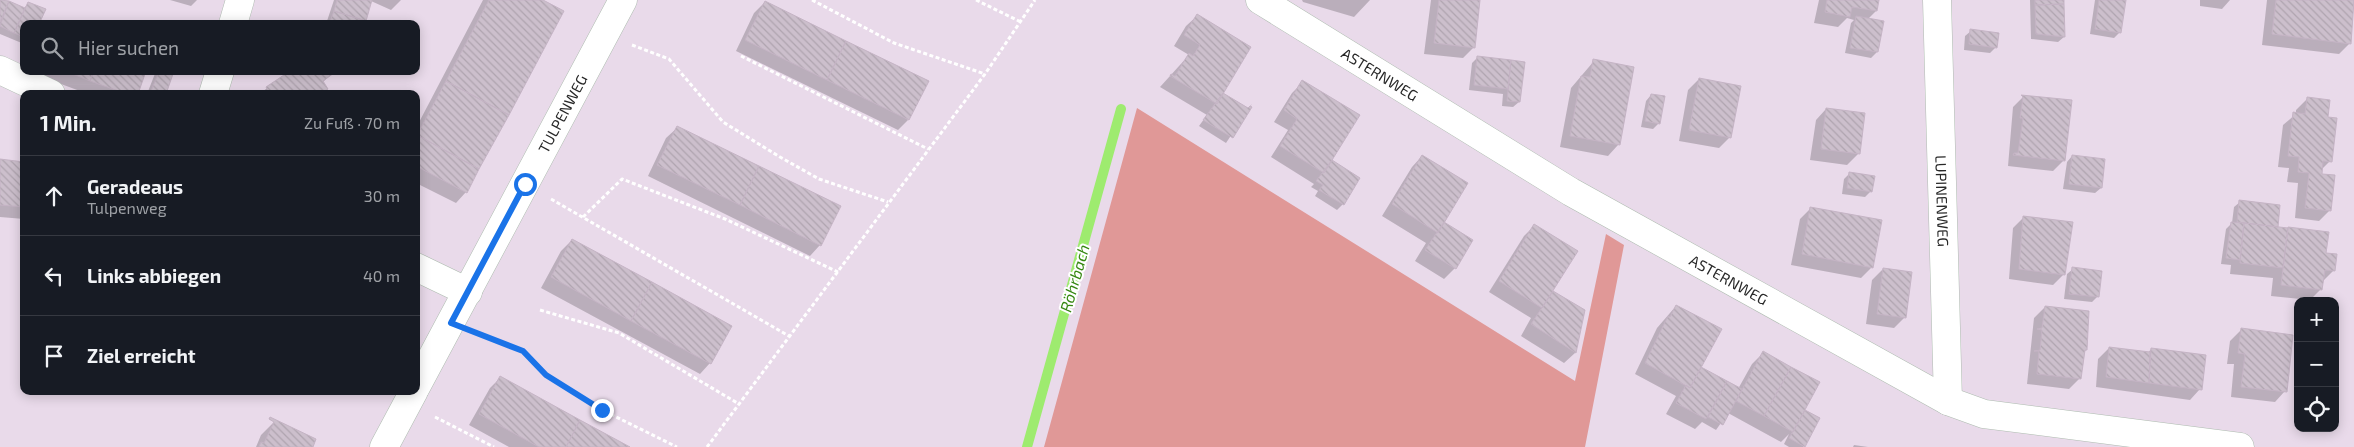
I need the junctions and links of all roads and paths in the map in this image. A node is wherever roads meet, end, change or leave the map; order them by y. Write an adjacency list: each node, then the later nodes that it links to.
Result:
1 (240, 0): 8 (street)
2 (623, 0): 10 (street, TULPENWEG)
3 (812, 0): 13 (path)
4 (976, 0): 9 (path)
5 (1035, 0): 9 (path)
6 (1260, 0): 30 (street, ASTERNWEG)
7 (1937, 0): 30 (street, LUPINENWEG)
8 (234, 20)
9 (1021, 22): 13 (path)
10 (604, 35): 18 (street, TULPENWEG); 19 (path)
11 (741, 56): 17 (path)
12 (0, 70): 15 (street)
13 (985, 74): 17 (path)
14 (219, 75): 16 (street)
15 (42, 90)
16 (214, 90)
17 (928, 150): 19 (path)
18 (525, 184): 20 (path); 23 (street, TULPENWEG)
19 (888, 202): 22 (path)
20 (583, 217): 22 (path); 26 (path)
21 (420, 269): 23 (street)
22 (838, 272): 26 (path)
23 (468, 292): 25 (street, TULPENWEG)
24 (540, 310): 31 (path)
25 (451, 323): 27 (street, TULPENWEG); 34 (path)
26 (789, 336): 31 (path)
27 (420, 381)
28 (412, 395): 32 (street, TULPENWEG)
29 (415, 395): 33 (path)
30 (1948, 401): 36 (street, ASTERNWEG)
31 (739, 404): 35 (path)
32 (384, 447)
33 (494, 447)
34 (676, 447)
35 (707, 447)
36 (2240, 447)

